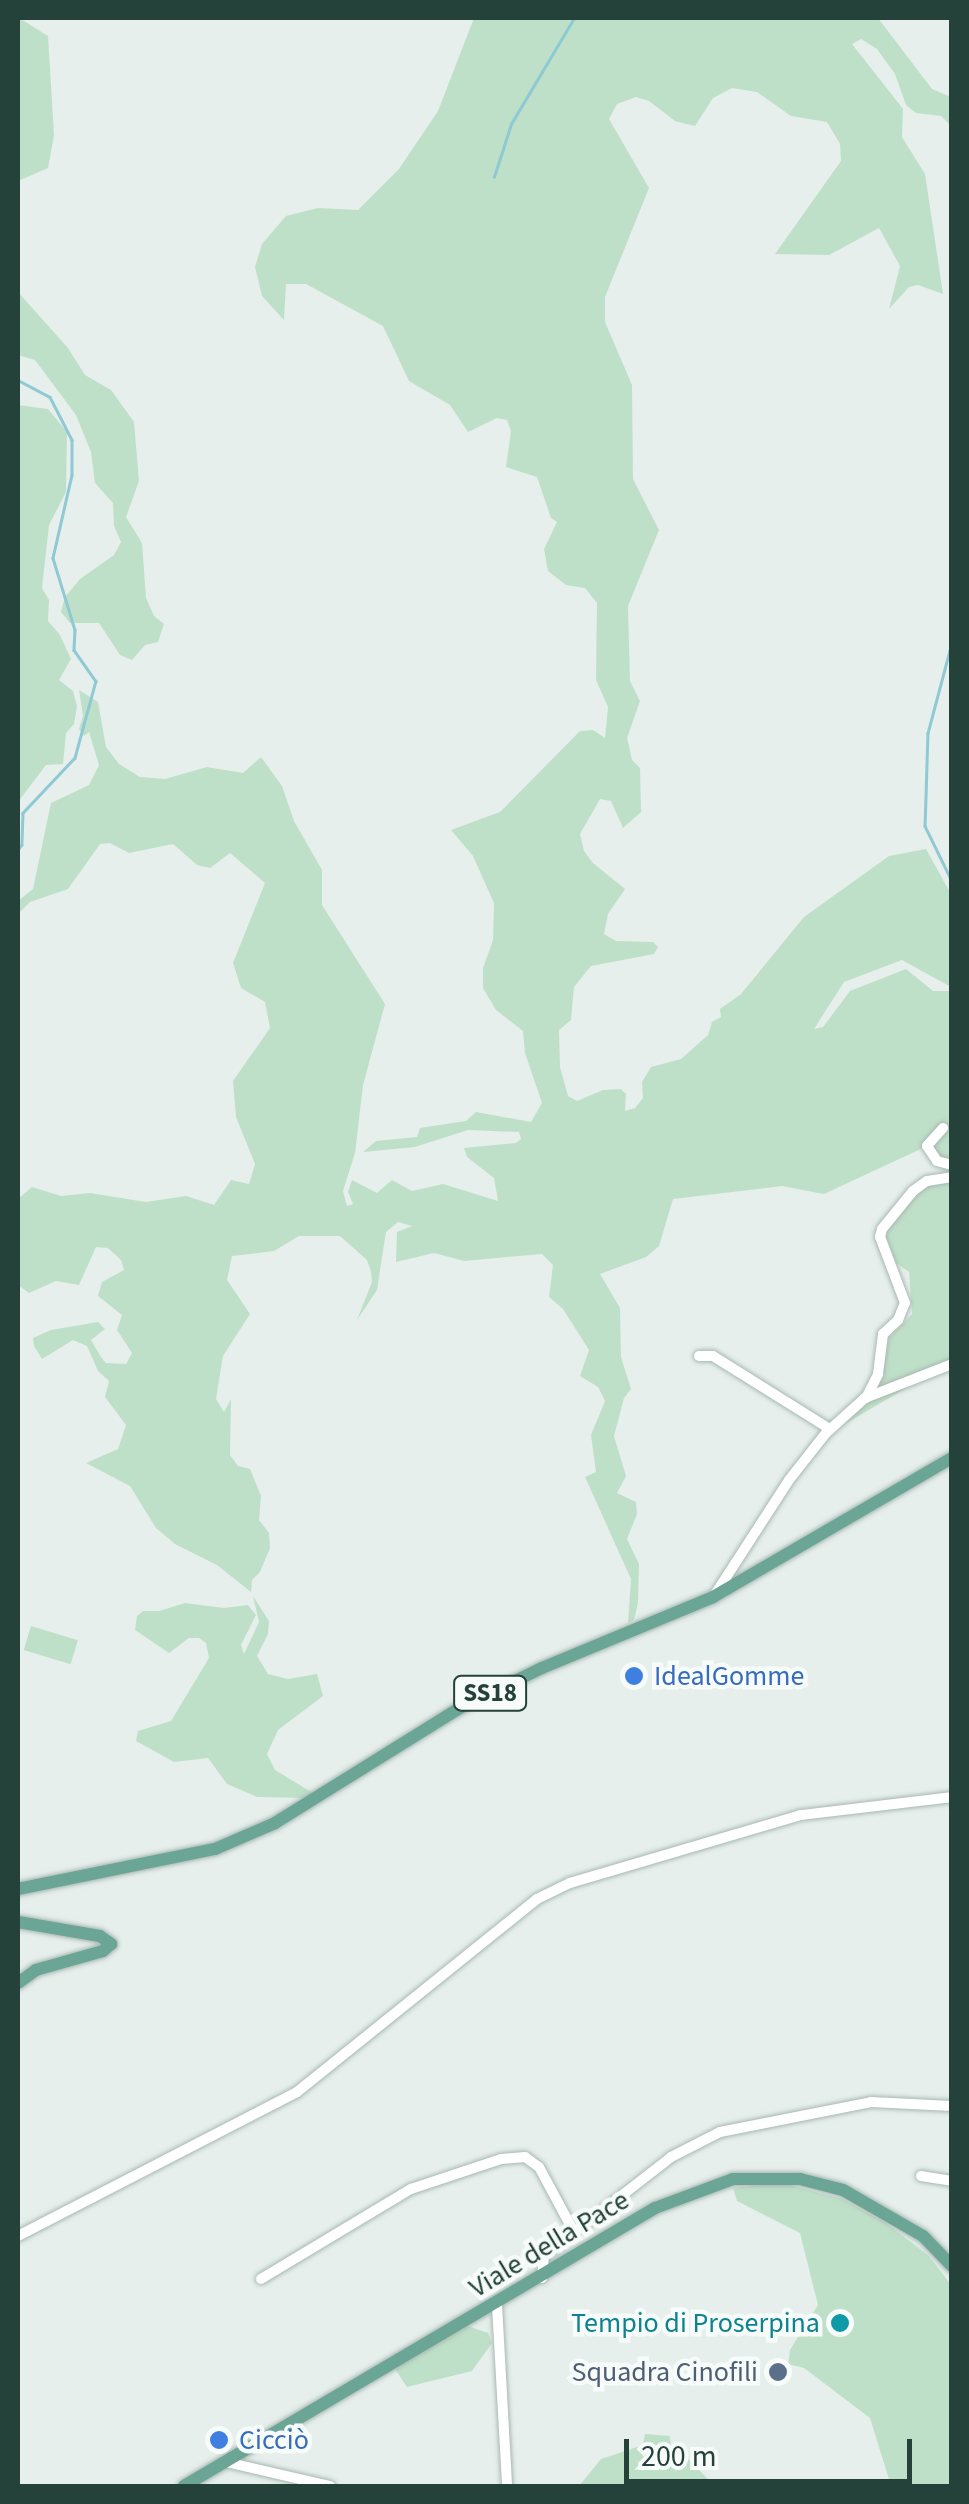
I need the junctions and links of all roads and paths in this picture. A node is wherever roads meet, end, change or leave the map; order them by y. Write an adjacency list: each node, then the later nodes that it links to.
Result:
1 (943, 1128): 2 (street)
2 (952, 1165)
3 (952, 1176): 6 (street)
4 (699, 1356): 7 (street)
5 (952, 1364): 6 (street)
6 (865, 1398): 7 (street)
7 (830, 1430): 9 (street)
8 (952, 1458): 9 (main road, SS18)
9 (714, 1597): 11 (main road, SS18)
10 (952, 1797): 18 (street)
11 (18, 1889)
12 (18, 1922): 13 (main road)
13 (18, 1982)
14 (952, 2106): 17 (street)
15 (921, 2176): 16 (street)
16 (952, 2180)
17 (574, 2232): 20 (street); 21 (street)
18 (18, 2236)
19 (952, 2266): 21 (main road, Viale della Pace)
20 (261, 2279)
21 (542, 2279): 22 (main road, Viale della Pace)
22 (497, 2305): 23 (main road, Viale della Pace); 26 (street)
23 (226, 2462): 24 (main road, Viale della Pace); 25 (street)
24 (184, 2486)
25 (330, 2486)
26 (508, 2486)

